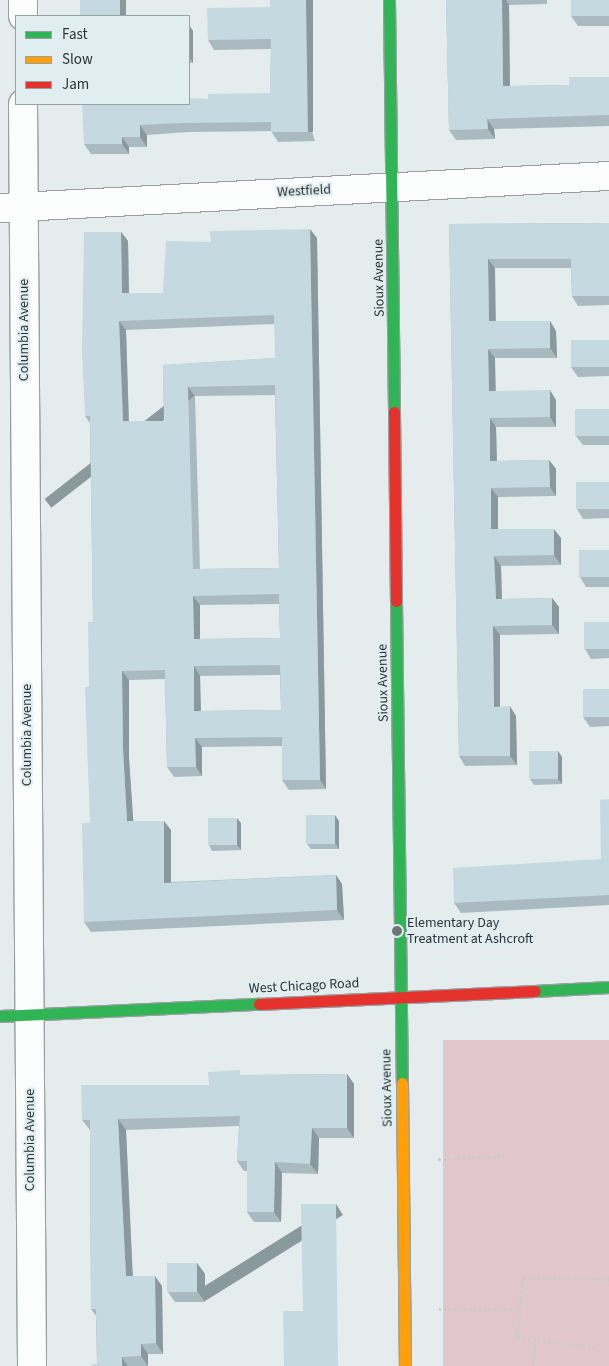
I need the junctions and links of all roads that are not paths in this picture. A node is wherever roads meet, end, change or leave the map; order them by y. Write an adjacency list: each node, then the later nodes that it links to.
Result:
1 (22, 0): 3 (street)
2 (389, 0): 6 (street, Sioux Avenue)
3 (23, 15)
4 (23, 105): 7 (street, Columbia Avenue)
5 (609, 176): 6 (street, Westfield)
6 (394, 186): 7 (street, Westfield); 9 (street, Sioux Avenue)
7 (12, 207): 10 (street, Columbia Avenue)
8 (609, 987): 9 (street, West Chicago Road)
9 (401, 996): 10 (street, West Chicago Road); 13 (street, Sioux Avenue)
10 (29, 1015): 11 (street, West Chicago Road); 12 (street, Columbia Avenue)
11 (0, 1016)
12 (32, 1366)
13 (405, 1366)

